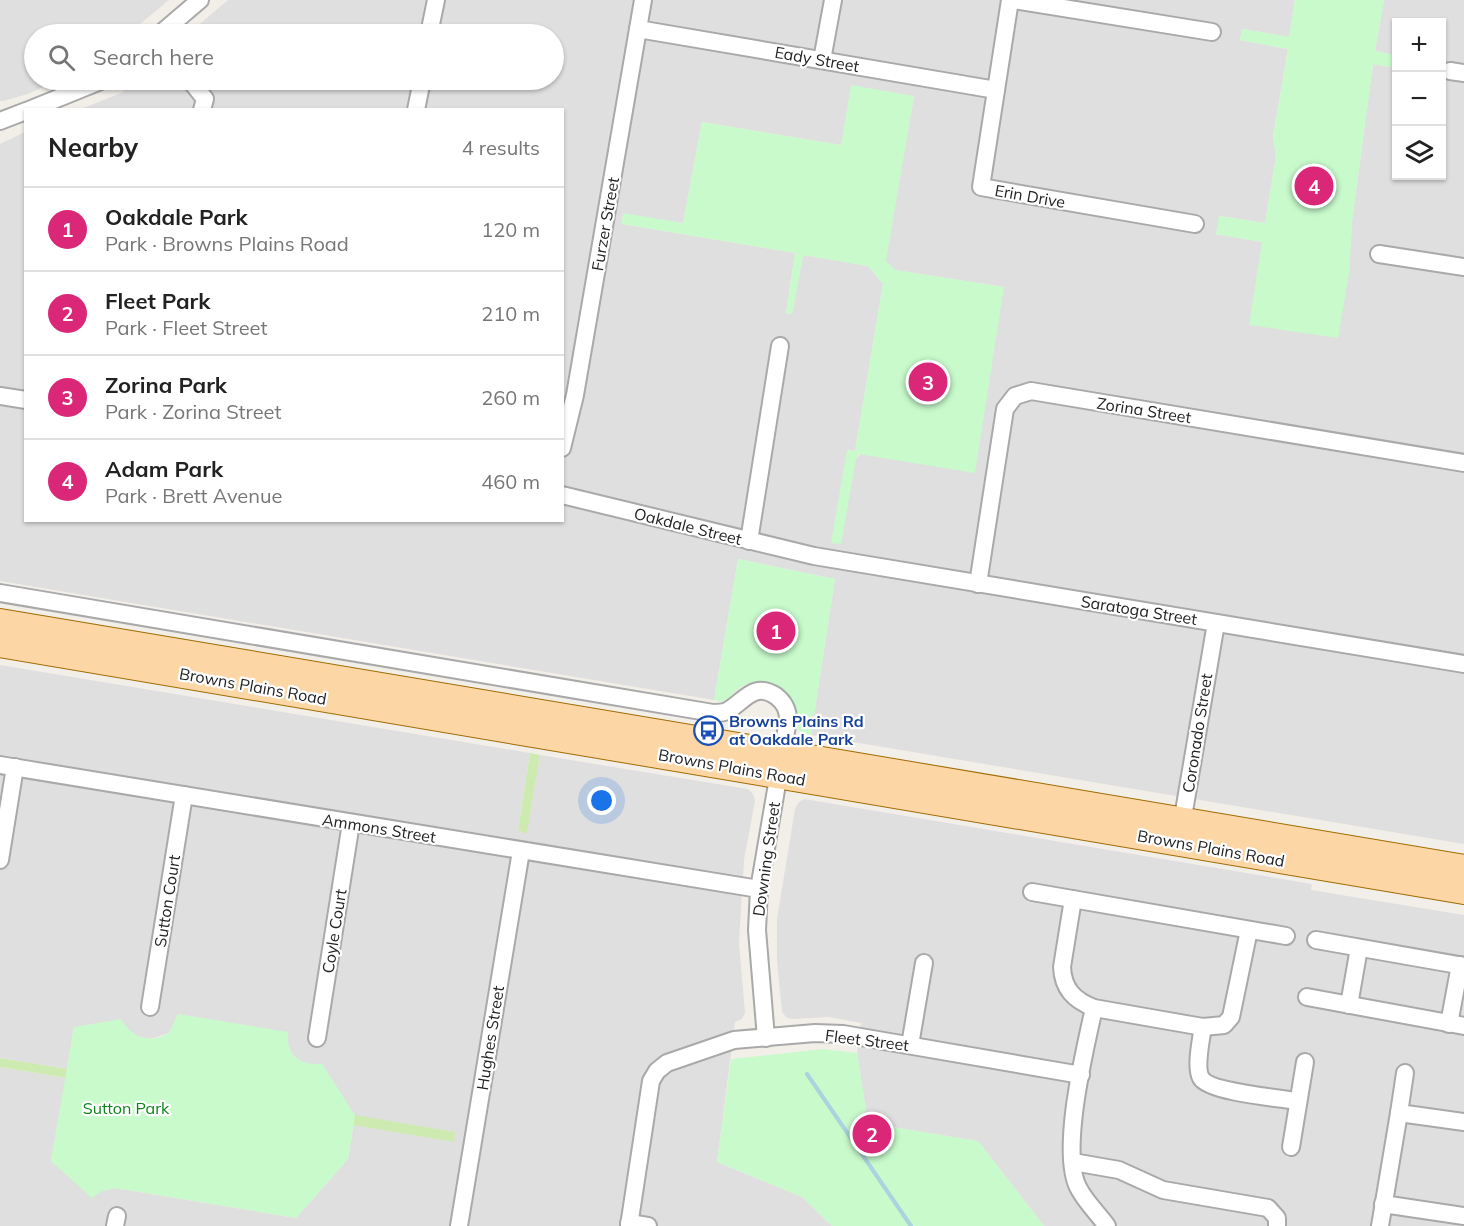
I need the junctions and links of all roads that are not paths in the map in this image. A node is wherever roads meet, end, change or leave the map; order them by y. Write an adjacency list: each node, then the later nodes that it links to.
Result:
1 (200, 0): 6 (street)
2 (435, 0): 7 (street)
3 (643, 0): 8 (street, Furzer Street)
4 (833, 0): 10 (street)
5 (1012, 0): 9 (street); 14 (street, Erin Drive)
6 (172, 24)
7 (431, 24)
8 (638, 29): 10 (street, Eady Street); 26 (street, Furzer Street)
9 (1212, 32)
10 (822, 60): 14 (street, Eady Street)
11 (78, 90): 15 (street)
12 (198, 90): 16 (street)
13 (420, 90): 17 (street)
14 (996, 90): 20 (street, Erin Drive)
15 (32, 108)
16 (203, 108)
17 (416, 108)
18 (24, 111): 19 (street)
19 (0, 121)
20 (1195, 224)
21 (1379, 254): 22 (street)
22 (1464, 267)
23 (780, 346): 29 (street)
24 (0, 396): 25 (street)
25 (24, 400)
26 (564, 440)
27 (1464, 463): 31 (street, Zorina Street)
28 (564, 495): 29 (street, Oakdale Street)
29 (749, 541): 30 (street, Oakdale Street)
30 (814, 556): 31 (street, Saratoga Street)
31 (978, 584): 34 (street, Saratoga Street)
32 (0, 593): 37 (street, Browns Plains Road)
33 (0, 622): 37 (main road, Browns Plains Road)
34 (1215, 623): 36 (street, Saratoga Street); 41 (street, Coronado Street)
35 (0, 644): 37 (main road, Browns Plains Road)
36 (1464, 664)
37 (781, 764): 41 (main road, Browns Plains Road); 45 (street, Downing Street)
38 (8, 766): 39 (street, Ammons Street); 43 (street)
39 (184, 795): 40 (street, Ammons Street); 57 (street, Sutton Court)
40 (351, 823): 42 (street, Ammons Street); 61 (street, Coyle Court)
41 (1181, 831): 44 (main road, Browns Plains Road); 46 (main road, Browns Plains Road)
42 (521, 851): 45 (street, Ammons Street); 75 (street, Hughes Street)
43 (0, 860)
44 (1464, 868)
45 (759, 889): 62 (street, Downing Street)
46 (1464, 891)
47 (1032, 892): 48 (street)
48 (1073, 899): 49 (street); 58 (street)
49 (1249, 930): 50 (street); 60 (street)
50 (1286, 936)
51 (1316, 940): 52 (street)
52 (1359, 948): 54 (street); 56 (street)
53 (924, 963): 63 (street)
54 (1462, 965): 59 (street)
55 (1307, 998): 56 (street)
56 (1349, 1005): 59 (street)
57 (150, 1007)
58 (1094, 1008): 60 (street); 66 (street)
59 (1457, 1025)
60 (1203, 1027): 67 (street)
61 (316, 1038)
62 (766, 1038): 63 (street, Fleet Street); 74 (street, Fleet Street)
63 (910, 1046): 66 (street, Fleet Street)
64 (1305, 1062): 67 (street)
65 (1405, 1073): 68 (street)
66 (1081, 1075): 71 (street)
67 (1298, 1101): 70 (street)
68 (1399, 1113): 69 (street); 72 (street)
69 (1464, 1122)
70 (1291, 1147)
71 (1072, 1162): 77 (street); 78 (street)
72 (1383, 1203): 73 (street); 79 (street)
73 (1464, 1216)
74 (629, 1224): 76 (street)
75 (459, 1226)
76 (648, 1226)
77 (1107, 1226)
78 (1277, 1226)
79 (1380, 1226)

